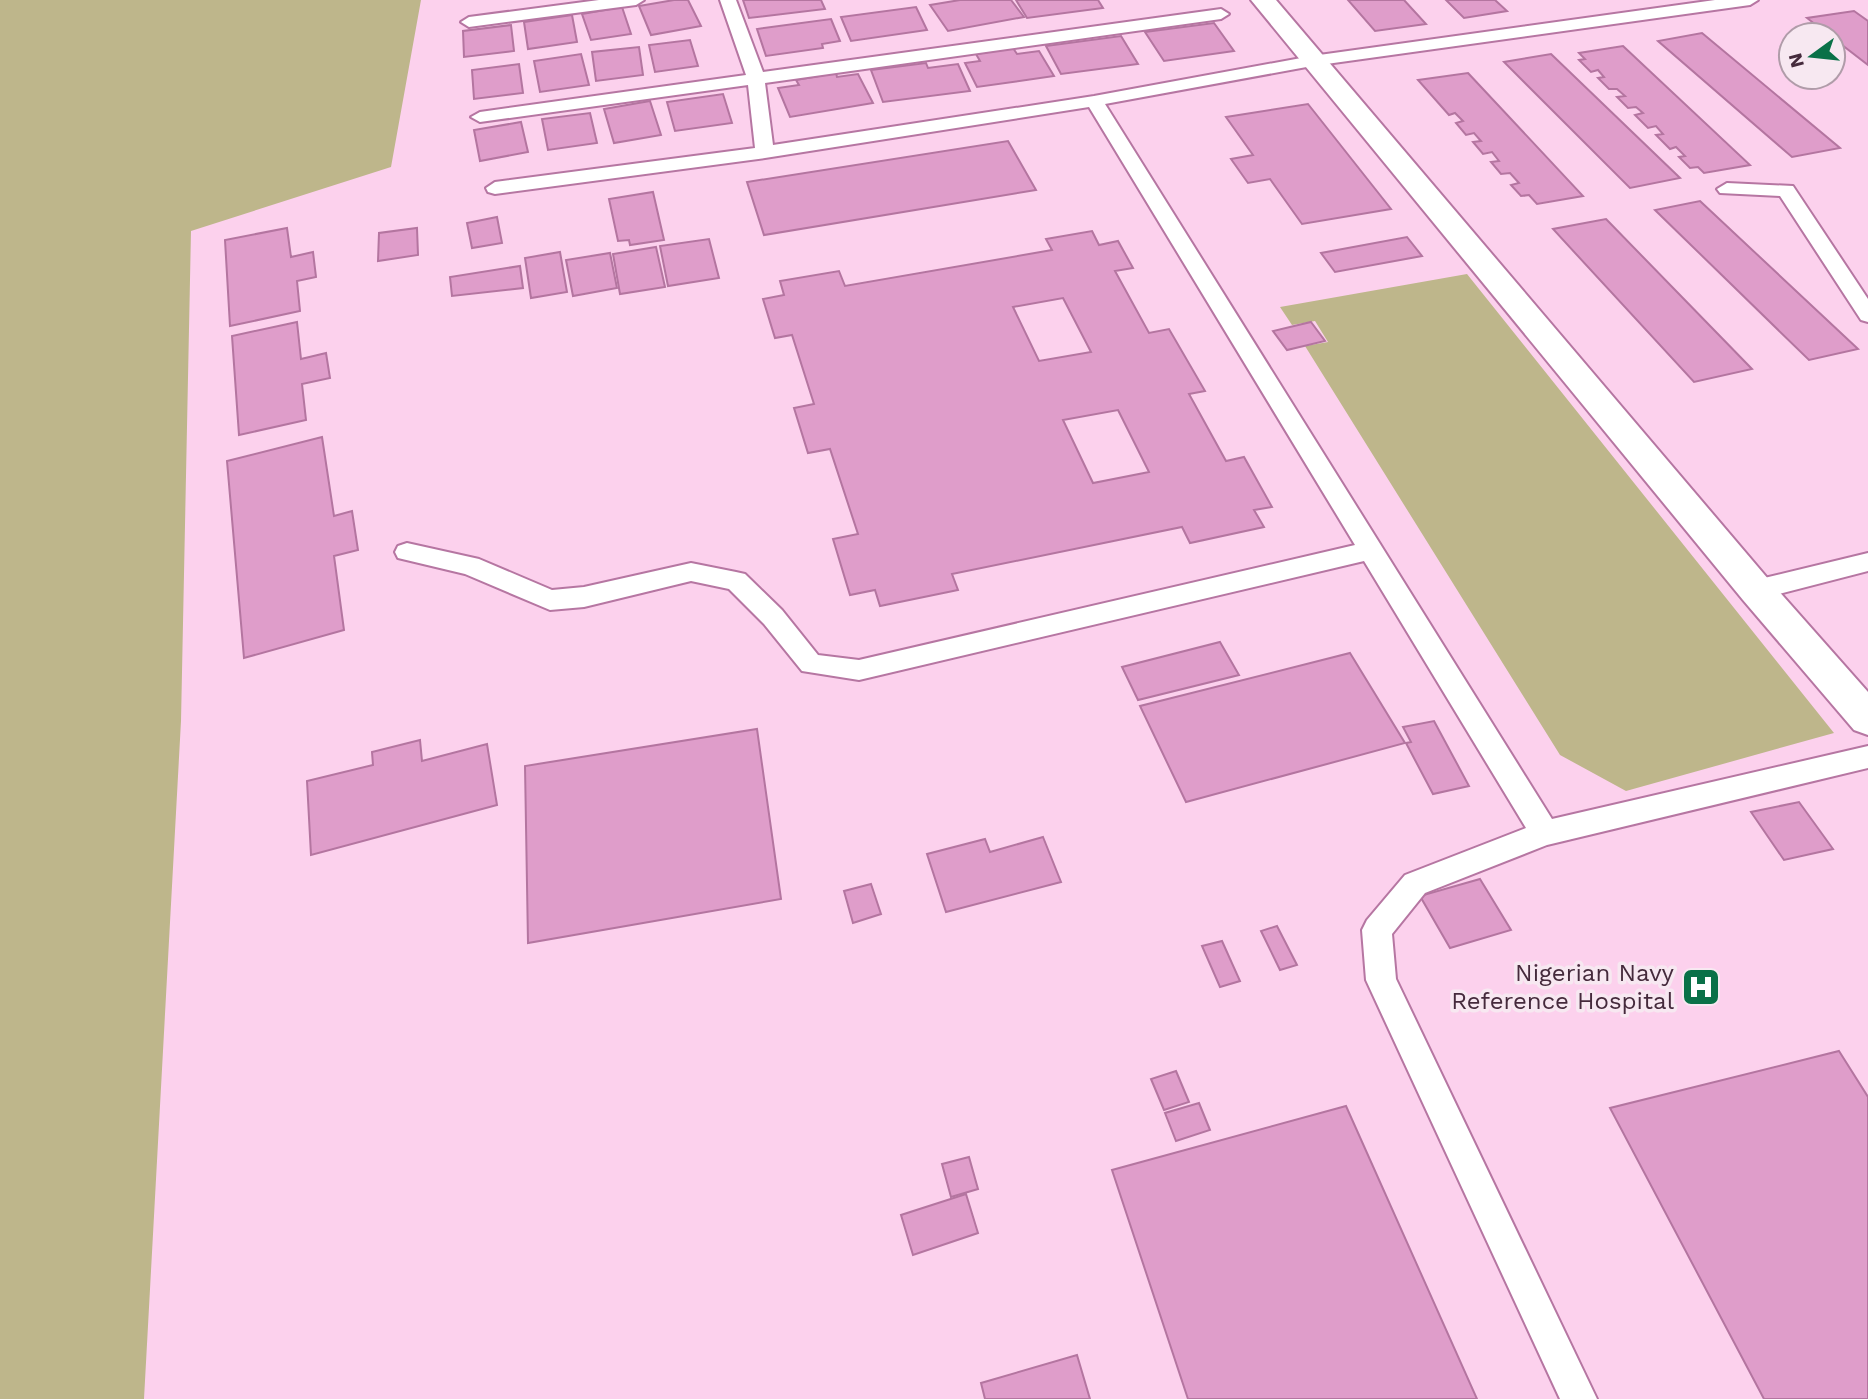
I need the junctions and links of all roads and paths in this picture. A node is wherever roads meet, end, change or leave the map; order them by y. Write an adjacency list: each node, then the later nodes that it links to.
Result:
1 (636, 0): 6 (lane)
2 (728, 0): 8 (lane)
3 (1263, 0): 7 (street)
4 (1750, 0): 7 (lane)
5 (1221, 14): 8 (lane)
6 (469, 22)
7 (1312, 61): 9 (lane); 18 (street)
8 (756, 78): 10 (lane); 11 (lane)
9 (1094, 101): 11 (lane); 15 (lane)
10 (480, 117)
11 (765, 152): 12 (lane)
12 (495, 188)
13 (1727, 189): 14 (lane)
14 (1868, 315)
15 (1371, 550): 16 (lane); 21 (lane)
16 (407, 552)
17 (1868, 562): 18 (lane)
18 (1756, 590): 19 (street)
19 (1868, 719)
20 (1868, 757): 21 (lane)
21 (1545, 833): 22 (lane)
22 (1579, 1399)

